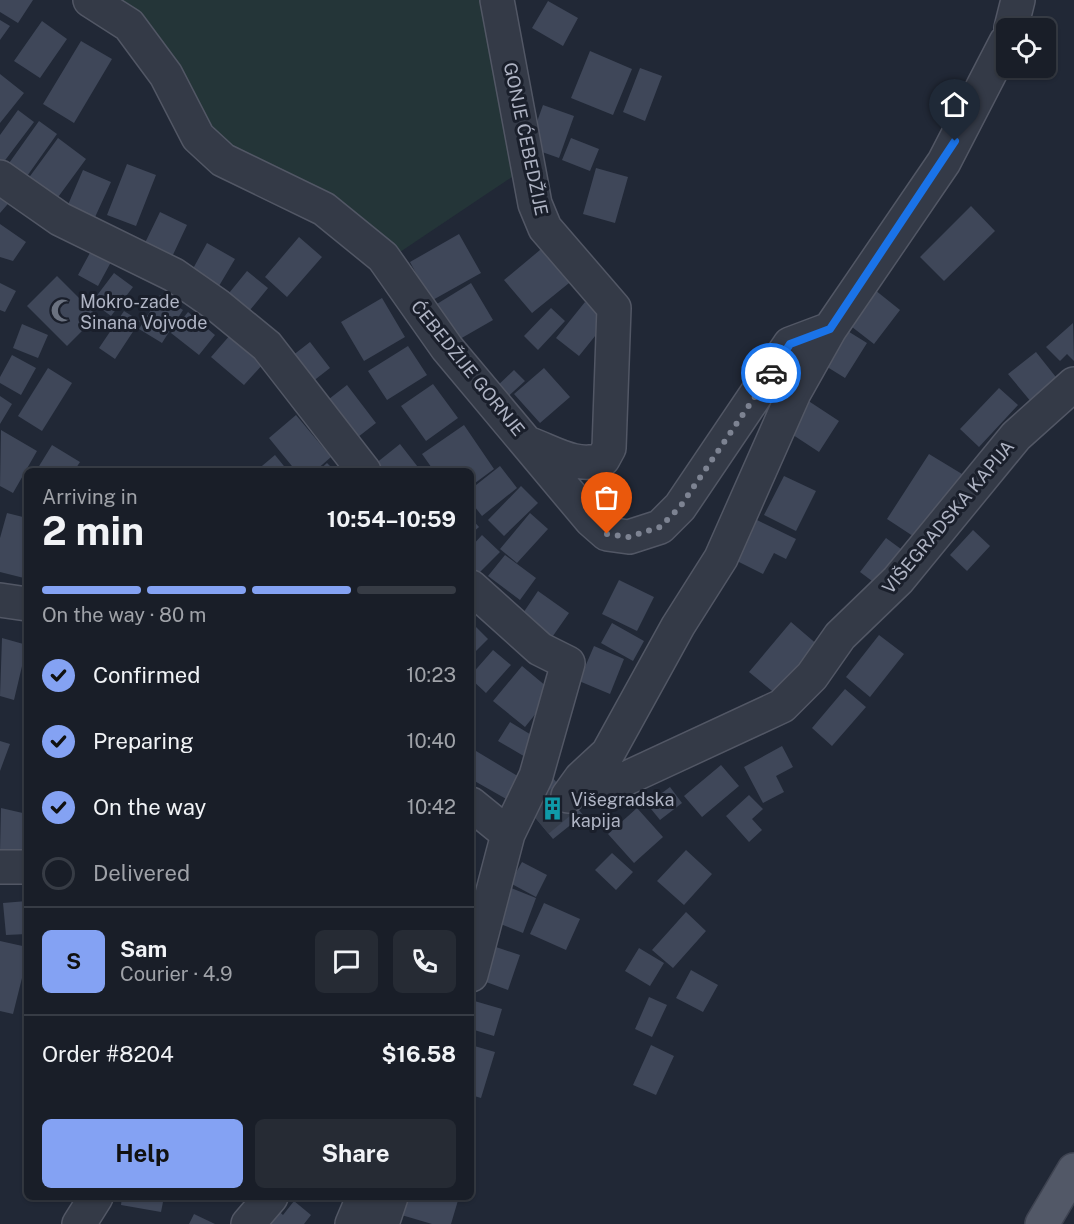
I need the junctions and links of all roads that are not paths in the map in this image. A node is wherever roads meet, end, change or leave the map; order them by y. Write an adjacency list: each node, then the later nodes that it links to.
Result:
1 (90, 0): 7 (street, ĆEBEDŽIJE GORNJE)
2 (497, 0): 7 (street, GONJE ĆEBEDŽIJE)
3 (996, 61): 5 (street, VIŠEGRADSKA KAPIJA)
4 (0, 177): 8 (street)
5 (830, 329): 6 (street, VIŠEGRADSKA KAPIJA); 7 (street, ĆEBEDŽIJE GORNJE)
6 (1074, 384)
7 (528, 443)
8 (362, 468)
9 (474, 590): 12 (street)
10 (474, 806): 12 (street)
11 (538, 821): 12 (street)
12 (508, 834): 15 (street)
13 (0, 867): 14 (street)
14 (24, 867)
15 (474, 964)
16 (1074, 1170): 25 (main road)
17 (94, 1200): 21 (street)
18 (268, 1200): 22 (street)
19 (366, 1200): 23 (street)
20 (390, 1200): 24 (street)
21 (79, 1224)
22 (248, 1224)
23 (352, 1224)
24 (382, 1224)
25 (1041, 1224)

